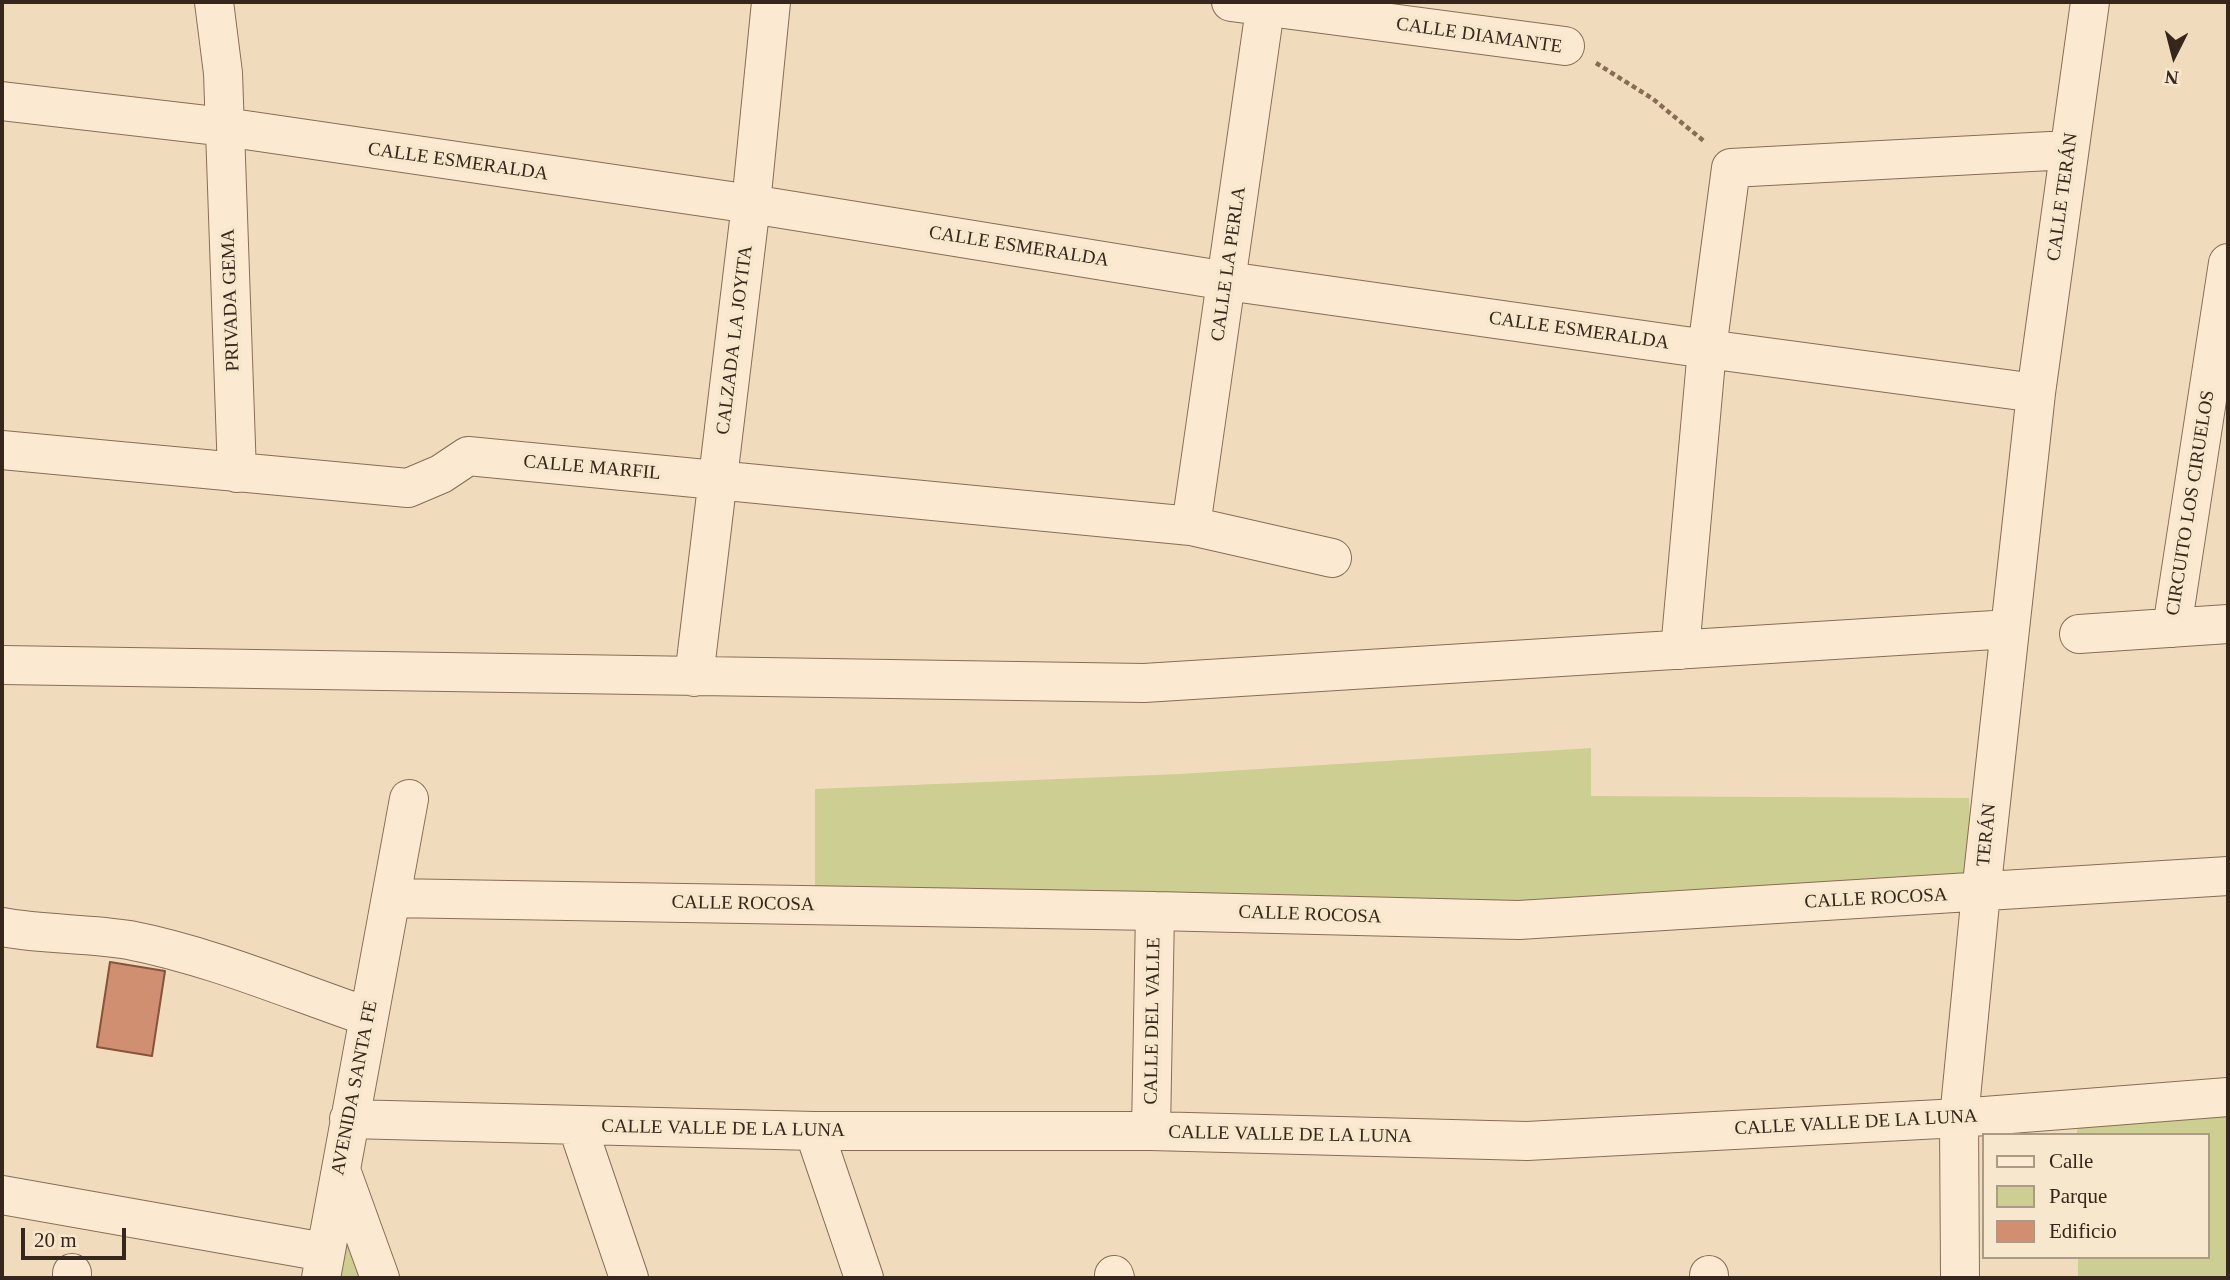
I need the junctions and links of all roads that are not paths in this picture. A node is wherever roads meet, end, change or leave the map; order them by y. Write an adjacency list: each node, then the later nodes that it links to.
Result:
1 (214, 2): 7 (street, PRIVADA GEMA)
2 (771, 2): 9 (street, CALZADA LA JOYITA)
3 (2090, 2): 8 (street, CALLE TERÁN)
4 (1254, 3): 5 (street, CALLE DIAMANTE); 11 (street, CALLE LA PERLA)
5 (1565, 46)
6 (2, 101): 7 (street, CALLE ESMERALDA)
7 (225, 127): 9 (street, CALLE ESMERALDA); 16 (street, PRIVADA GEMA)
8 (2069, 150): 13 (street); 14 (street, CALLE TERÁN)
9 (751, 204): 11 (street, CALLE ESMERALDA); 17 (street, CALZADA LA JOYITA)
10 (2228, 262): 12 (street, CIRCUITO LOS CIRUELOS)
11 (1227, 281): 13 (street, CALLE ESMERALDA); 18 (street, CALLE LA PERLA)
12 (2222, 336): 21 (street, CIRCUITO LOS CIRUELOS)
13 (1707, 349): 14 (street, CALLE ESMERALDA); 24 (street)
14 (2036, 393): 22 (street, TERÁN)
15 (2, 450): 16 (street, CALLE MARFIL)
16 (237, 473): 17 (street, CALLE MARFIL)
17 (719, 480): 18 (street, CALLE MARFIL); 26 (street, CALZADA LA JOYITA)
18 (1191, 526): 19 (street, CALLE MARFIL)
19 (1332, 558)
20 (2228, 624): 21 (street, CIRCUITO LOS CIRUELOS)
21 (2172, 628): 23 (street, CIRCUITO LOS CIRUELOS)
22 (2010, 629): 24 (street); 29 (street, TERÁN)
23 (2079, 634)
24 (1680, 650): 26 (street)
25 (2, 665): 26 (street)
26 (694, 677)
27 (409, 799): 30 (street, AVENIDA SANTA FE)
28 (2228, 876): 29 (street, CALLE ROCOSA)
29 (1981, 893): 31 (street, CALLE ROCOSA); 35 (street, TERÁN)
30 (391, 898): 31 (street, CALLE ROCOSA); 33 (street, AVENIDA SANTA FE)
31 (1155, 911): 39 (street, CALLE DEL VALLE)
32 (2, 928): 33 (street)
33 (369, 1017): 36 (street, AVENIDA SANTA FE)
34 (2228, 1097): 35 (street, CALLE VALLE DE LA LUNA)
35 (1959, 1118): 39 (street, CALLE VALLE DE LA LUNA); 46 (street, TERÁN)
36 (349, 1119): 37 (street, CALLE VALLE DE LA LUNA); 40 (street, AVENIDA SANTA FE)
37 (577, 1125): 38 (street, CALLE VALLE DE LA LUNA); 44 (street)
38 (814, 1131): 39 (street, CALLE VALLE DE LA LUNA); 45 (street)
39 (1150, 1131)
40 (340, 1168): 42 (street, AVENIDA SANTA FE); 43 (street)
41 (2, 1195): 42 (street)
42 (323, 1265)
43 (380, 1278)
44 (629, 1278)
45 (864, 1278)
46 (1960, 1278)

